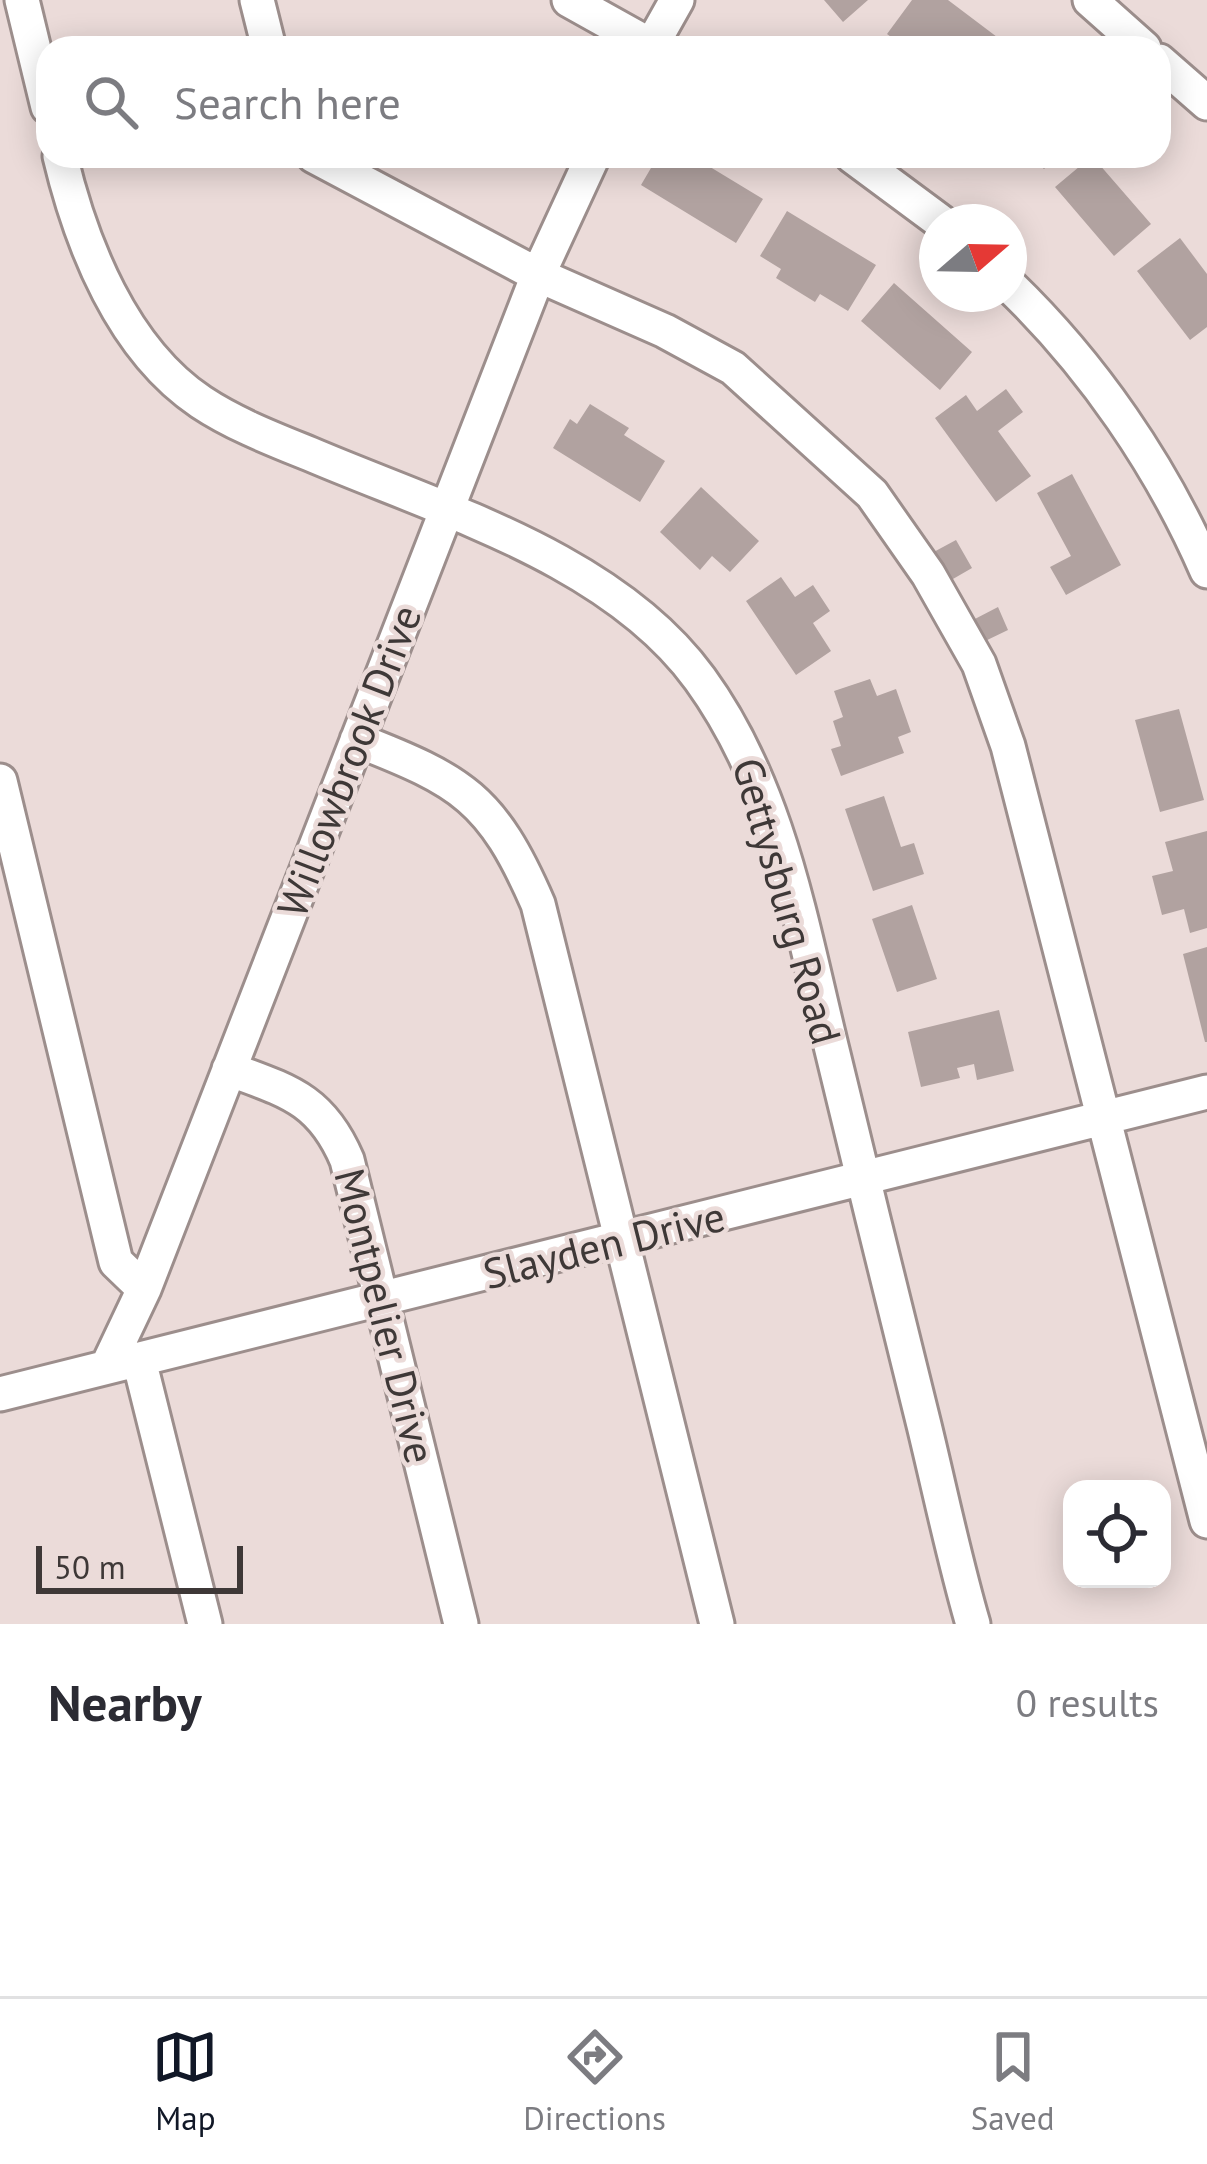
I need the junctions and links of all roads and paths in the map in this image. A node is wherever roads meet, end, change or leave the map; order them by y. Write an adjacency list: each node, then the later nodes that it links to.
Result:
1 (22, 0): 10 (street)
2 (257, 0): 6 (street)
3 (569, 0): 7 (street)
4 (677, 0): 8 (street)
5 (1090, 0): 9 (street)
6 (266, 36)
7 (633, 36)
8 (658, 36)
9 (1130, 36)
10 (36, 58)
11 (1171, 72): 12 (street)
12 (1207, 104)
13 (63, 168): 20 (street, Gettysburg Road)
14 (337, 168): 18 (street)
15 (587, 168): 18 (street, Willowbrook Drive)
16 (868, 168): 17 (street)
17 (919, 206)
18 (538, 275): 20 (street, Willowbrook Drive); 26 (street)
19 (1027, 302): 21 (street)
20 (445, 512): 22 (street, Willowbrook Drive); 27 (street, Gettysburg Road)
21 (1207, 571)
22 (356, 740): 24 (street, Willowbrook Drive); 28 (street)
23 (0, 781): 29 (street)
24 (229, 1069): 29 (street, Willowbrook Drive); 30 (street, Montpelier Drive)
25 (1207, 1092): 26 (street, Slayden Drive)
26 (1104, 1118): 27 (street, Slayden Drive); 33 (street)
27 (863, 1179): 28 (street, Slayden Drive); 37 (street, Gettysburg Road)
28 (622, 1240): 30 (street, Slayden Drive); 36 (street)
29 (144, 1289): 31 (street, Willowbrook Drive)
30 (382, 1300): 31 (street, Slayden Drive); 35 (street, Montpelier Drive)
31 (123, 1363): 32 (street, Slayden Drive); 34 (street)
32 (0, 1394)
33 (1207, 1521)
34 (206, 1624)
35 (461, 1624)
36 (717, 1624)
37 (973, 1624)

